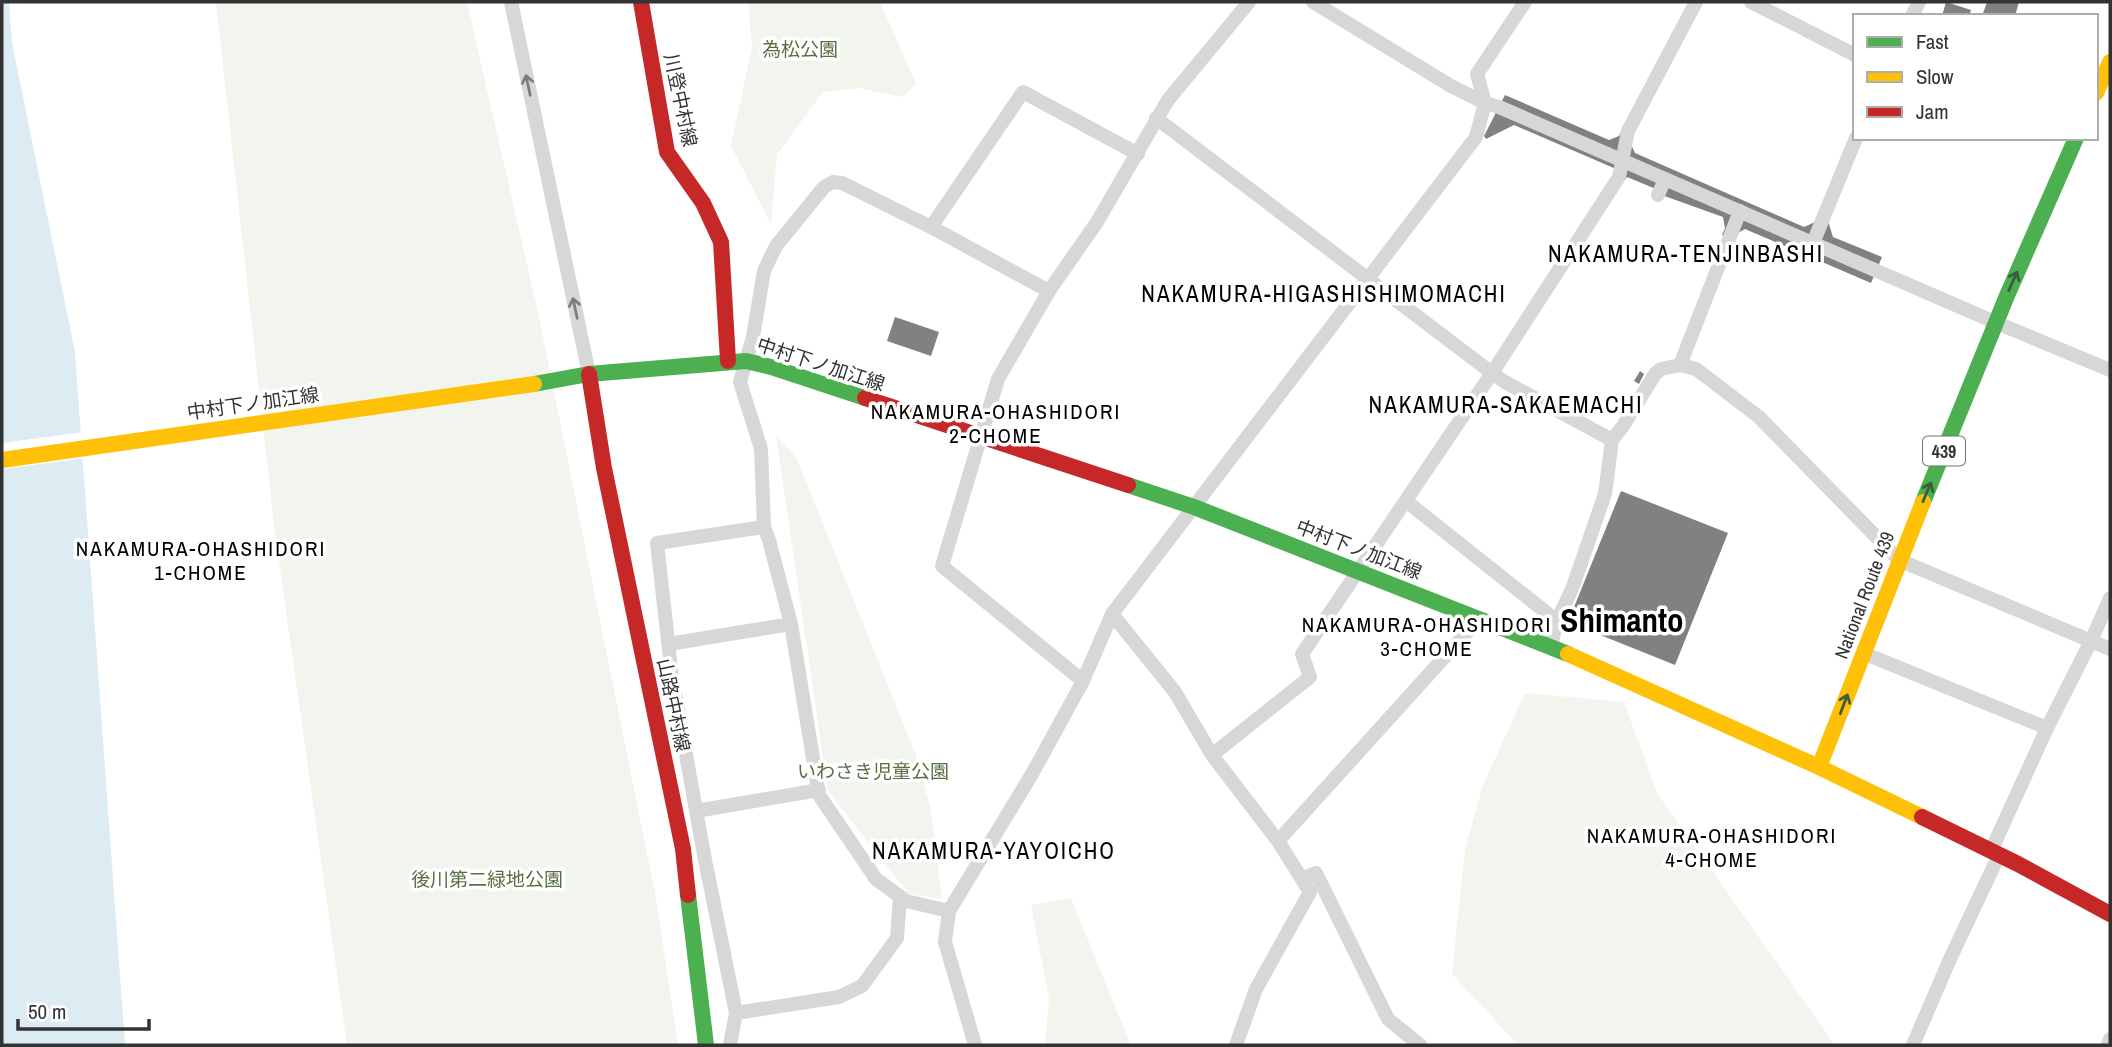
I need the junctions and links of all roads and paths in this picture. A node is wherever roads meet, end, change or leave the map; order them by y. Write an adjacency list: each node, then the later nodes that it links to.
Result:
1 (511, 2): 30 (street, one-way to 1)
2 (641, 2): 25 (main road, 川登中村線)
3 (1249, 2): 12 (street)
4 (1314, 2): 11 (street)
5 (1525, 2): 11 (street)
6 (1696, 2): 16 (street)
7 (1751, 2): 8 (street)
8 (1853, 54)
9 (2110, 62): 10 (main road)
10 (2098, 89)
11 (1485, 103): 16 (street); 22 (street)
12 (1156, 118): 15 (street); 22 (street)
13 (1855, 140): 21 (street)
14 (2075, 140): 24 (main road, National Route 439 / 439, one-way to 14)
15 (1138, 154): 20 (street); 23 (street)
16 (1622, 160): 17 (street); 29 (street)
17 (1665, 179): 18 (street); 19 (street)
18 (1658, 195)
19 (1740, 211): 21 (street); 27 (street)
20 (931, 227): 23 (street); 26 (street)
21 (1812, 243): 24 (street)
22 (1368, 280): 29 (street); 35 (street)
23 (1049, 290): 31 (street)
24 (1997, 323): 28 (street); 37 (main road, National Route 439 / 439, one-way to 24)
25 (728, 361): 26 (main road, 中村下ノ加江線); 30 (main road, 中村下ノ加江線)
26 (746, 361): 31 (main road, 中村下ノ加江線); 36 (street)
27 (1680, 365): 32 (street); 37 (street)
28 (2110, 370)
29 (1492, 373): 32 (street); 34 (street)
30 (589, 374): 33 (main road, 中村下ノ加江線); 63 (main road, 山路中村線)
31 (980, 438): 35 (main road, 中村下ノ加江線); 49 (street)
32 (1612, 440): 42 (street)
33 (2, 460)
34 (1406, 501): 38 (street); 42 (street)
35 (1195, 507): 38 (main road, 中村下ノ加江線); 40 (street)
36 (764, 527): 43 (street); 45 (street)
37 (1899, 560): 44 (street); 48 (main road, National Route 439 / 439)
38 (1357, 570): 41 (main road, 中村下ノ加江線); 51 (street)
39 (2110, 598): 44 (street)
40 (1112, 614): 49 (street); 51 (street)
41 (1479, 619): 46 (main road, 中村下ノ加江線); 55 (street)
42 (1557, 621): 46 (street)
43 (791, 624): 45 (street); 53 (street)
44 (2091, 641): 47 (street); 50 (street)
45 (668, 644): 54 (street)
46 (1551, 646): 52 (main road, 中村下ノ加江線)
47 (2110, 649)
48 (1863, 653): 50 (street); 52 (main road, National Route 439 / 439, one-way to 48)
49 (1083, 681): 59 (street)
50 (2047, 728): 56 (street)
51 (1212, 755): 55 (street)
52 (1819, 767): 56 (main road)
53 (819, 790): 54 (street); 58 (street)
54 (696, 811): 61 (street)
55 (1278, 841): 57 (street)
56 (1995, 853): 60 (main road); 68 (street)
57 (1303, 878): 66 (street); 67 (street)
58 (900, 897): 59 (street); 61 (street)
59 (949, 911): 65 (street)
60 (2110, 914)
61 (736, 1013): 64 (street)
62 (2110, 1039): 69 (street)
63 (706, 1045)
64 (730, 1045)
65 (975, 1045)
66 (1236, 1045)
67 (1420, 1045)
68 (1913, 1045)
69 (2108, 1045)

